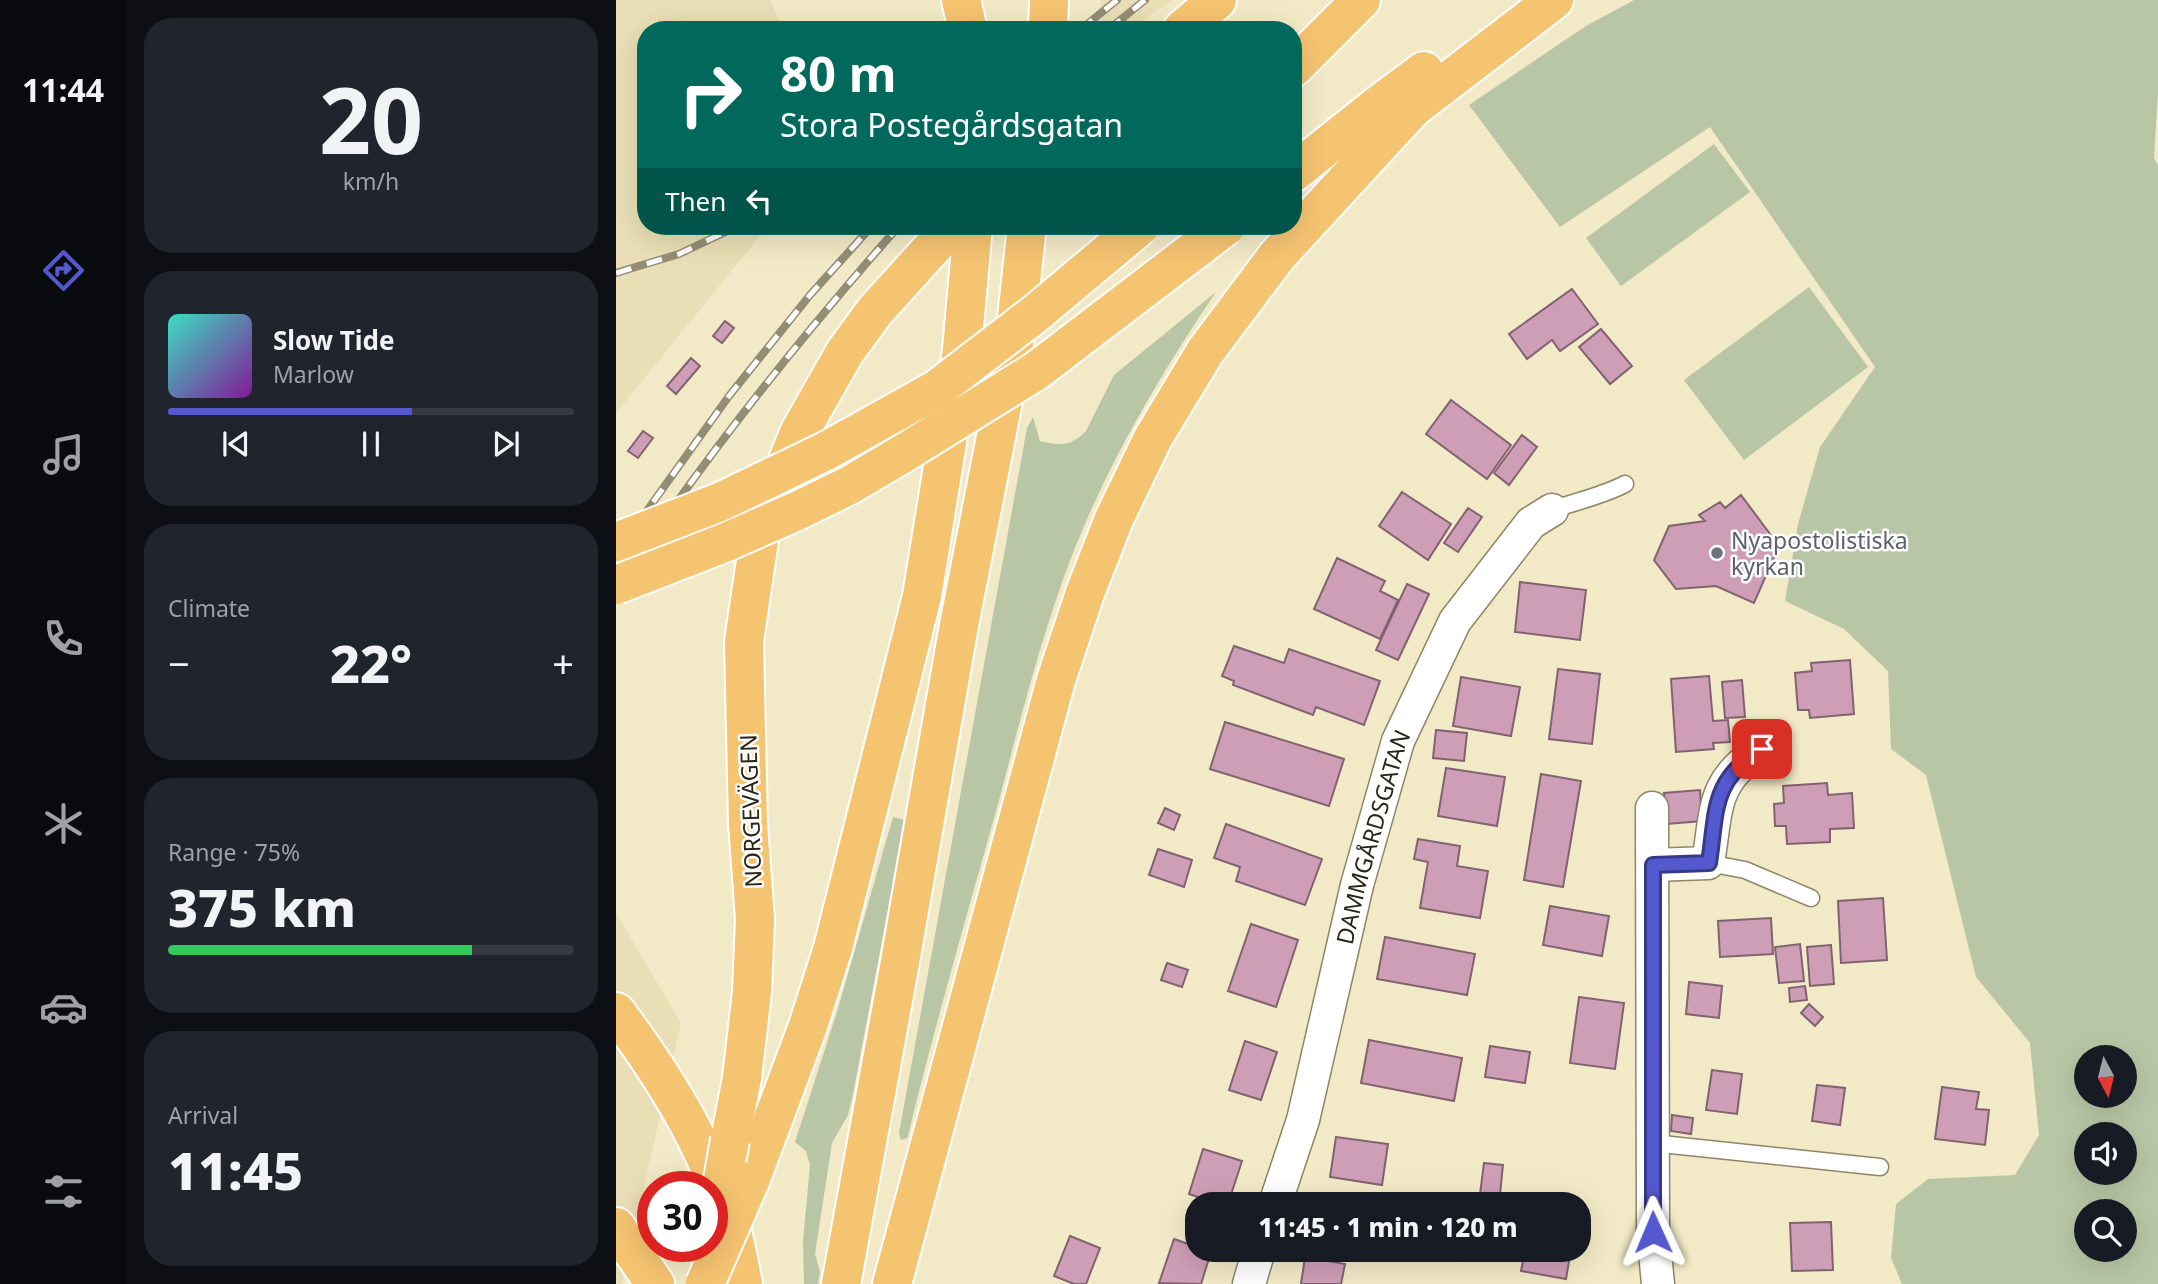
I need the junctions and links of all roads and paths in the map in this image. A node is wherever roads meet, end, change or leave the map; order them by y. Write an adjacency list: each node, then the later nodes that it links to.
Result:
1 (961, 0): 6 (highway)
2 (1049, 0): 7 (highway)
3 (1217, 0): 8 (highway)
4 (1361, 0): 9 (highway)
5 (1554, 0): 10 (highway); 11 (highway)
6 (966, 21)
7 (1048, 21)
8 (1192, 21)
9 (1302, 59)
10 (1302, 166)
11 (1302, 228)
12 (950, 235): 30 (highway, NORGEVÄGEN, bridge)
13 (957, 235): 36 (highway, bridge)
14 (1026, 235): 38 (highway)
15 (1129, 235): 20 (highway, bridge)
16 (1214, 235): 21 (highway, bridge)
17 (1295, 235): 39 (highway)
18 (1625, 484): 19 (lane)
19 (1552, 510): 31 (street, DAMMGÅRDSGATAN)
20 (616, 542)
21 (616, 585)
22 (1762, 749): 24 (street)
23 (1653, 808): 25 (street)
24 (1709, 863): 25 (street); 26 (lane)
25 (1653, 865): 28 (street)
26 (1811, 898)
27 (616, 1012): 37 (highway)
28 (1652, 1143): 29 (lane); 41 (street)
29 (1880, 1167)
30 (724, 1171)
31 (1279, 1192)
32 (616, 1227): 35 (highway)
33 (707, 1262): 36 (highway)
34 (1256, 1262): 40 (street)
35 (654, 1284)
36 (704, 1284)
37 (743, 1284)
38 (841, 1284)
39 (892, 1284)
40 (1250, 1284)
41 (1658, 1284)

